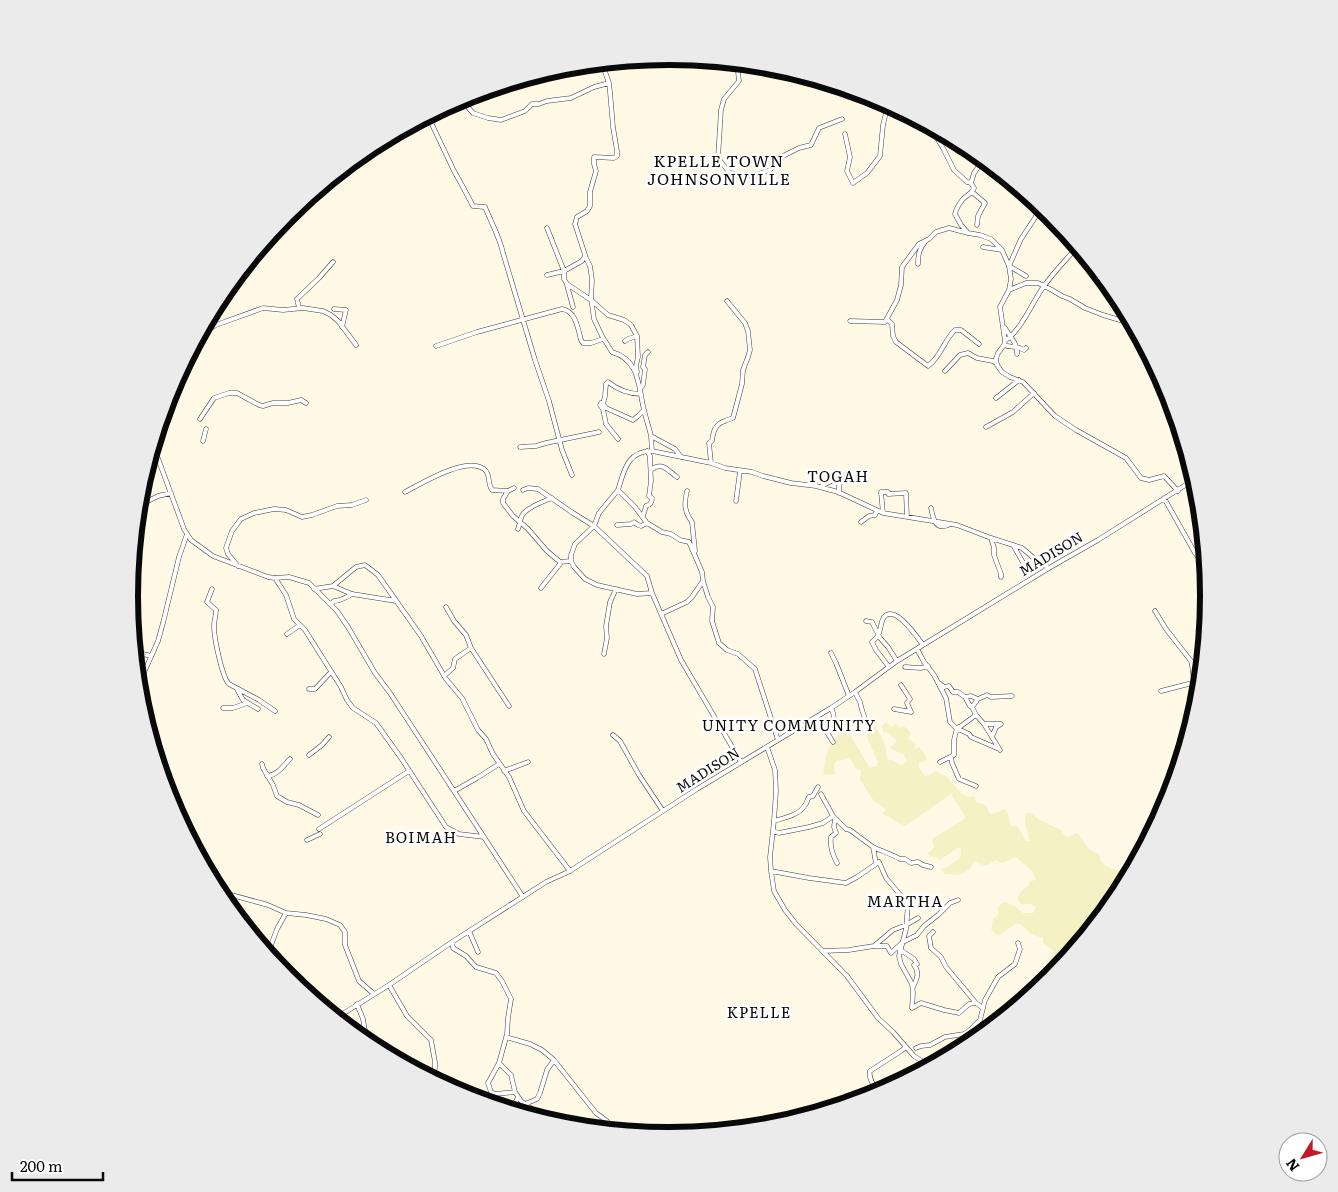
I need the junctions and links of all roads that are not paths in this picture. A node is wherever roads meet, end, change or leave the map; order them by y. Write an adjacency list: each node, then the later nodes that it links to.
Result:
1 (604, 69): 3 (street)
2 (737, 70): 6 (street)
3 (609, 83): 4 (street); 21 (street)
4 (466, 105)
5 (886, 112): 8 (street)
6 (842, 119)
7 (431, 122): 36 (street)
8 (845, 134)
9 (936, 137): 11 (street)
10 (980, 166): 11 (street)
11 (971, 184): 12 (street)
12 (972, 192): 14 (street); 16 (street)
13 (1037, 214): 24 (street)
14 (977, 225)
15 (546, 228): 25 (street)
16 (968, 234): 17 (street); 19 (street)
17 (929, 239): 23 (street); 37 (street)
18 (983, 246): 19 (street)
19 (1002, 250): 24 (street)
20 (1073, 252): 29 (street)
21 (585, 256): 25 (street); 31 (street)
22 (333, 262): 34 (street)
23 (918, 264)
24 (1009, 266): 27 (street); 30 (street)
25 (564, 271): 26 (street); 28 (street)
26 (547, 275)
27 (1026, 276)
28 (567, 284): 31 (street); 33 (street)
29 (1044, 286): 30 (street); 39 (street); 44 (street)
30 (1009, 290): 40 (street)
31 (591, 300): 43 (street); 45 (street)
32 (727, 301): 77 (street)
33 (573, 307)
34 (299, 308): 41 (street); 42 (street)
35 (334, 309): 41 (street)
36 (523, 319): 45 (street); 50 (street); 71 (street)
37 (887, 319): 38 (street); 48 (street)
38 (850, 320)
39 (1123, 321)
40 (1004, 326): 44 (street); 47 (street)
41 (342, 327): 49 (street)
42 (210, 329)
43 (637, 336): 46 (street); 57 (street)
44 (1010, 337): 47 (street); 51 (street)
45 (603, 339): 57 (street)
46 (624, 341)
47 (1005, 343): 51 (street); 55 (street)
48 (979, 344)
49 (356, 345)
50 (436, 346)
51 (1017, 347): 52 (street); 54 (street)
52 (1026, 348)
53 (648, 352): 59 (street)
54 (1016, 354)
55 (997, 364): 56 (street); 58 (street)
56 (945, 371)
57 (637, 374): 59 (street)
58 (1018, 380): 60 (street); 61 (street)
59 (640, 391): 63 (street); 64 (street)
60 (1034, 393): 66 (street); 89 (street)
61 (996, 398)
62 (306, 403): 65 (street)
63 (603, 404): 64 (street); 70 (street)
64 (644, 410): 69 (street)
65 (200, 420)
66 (986, 427)
67 (206, 429): 72 (street)
68 (599, 432): 71 (street)
69 (651, 436): 74 (street); 76 (street)
70 (618, 438)
71 (560, 440): 73 (street); 80 (street)
72 (203, 441)
73 (520, 447)
74 (649, 451): 76 (street); 78 (street); 86 (street)
75 (157, 456): 92 (street)
76 (681, 457): 77 (street)
77 (711, 463): 79 (street)
78 (651, 470): 81 (street); 101 (street)
79 (740, 471): 83 (street); 96 (street)
80 (572, 475)
81 (677, 477)
82 (1188, 484): 89 (street, MADISON)
83 (820, 487): 91 (street); 91 (street)
84 (514, 488): 88 (street)
85 (523, 490): 93 (street)
86 (618, 490): 101 (street); 108 (street)
87 (687, 490): 113 (street)
88 (508, 491): 90 (street); 103 (street)
89 (1178, 491): 94 (street, MADISON)
90 (404, 492)
91 (839, 492): 99 (street)
92 (171, 493): 97 (street); 110 (street)
93 (552, 498): 103 (street); 108 (street)
94 (1164, 498): 114 (street); 118 (street, MADISON)
95 (366, 500): 117 (street)
96 (736, 501)
97 (147, 502)
98 (931, 508): 105 (street)
99 (877, 511): 100 (street); 104 (street)
100 (883, 513): 102 (street); 102 (street)
101 (643, 516): 106 (street)
102 (907, 517): 105 (street)
103 (520, 521): 109 (street); 116 (street)
104 (861, 522)
105 (934, 522): 111 (street)
106 (647, 523): 107 (street); 113 (street)
107 (617, 525)
108 (594, 526): 115 (street); 130 (street)
109 (518, 529)
110 (187, 534): 117 (street); 147 (street)
111 (991, 538): 112 (street); 120 (street)
112 (1013, 545): 118 (street); 119 (street)
113 (695, 556): 122 (street)
114 (1198, 556)
115 (571, 561): 116 (street); 128 (street)
116 (560, 562): 125 (street)
117 (238, 566): 121 (street)
118 (1049, 568): 141 (street, MADISON)
119 (1026, 572)
120 (1001, 577)
121 (275, 578): 127 (street); 138 (street)
122 (703, 581): 136 (street); 182 (street)
123 (333, 586): 124 (street); 131 (street); 132 (street)
124 (324, 587): 127 (street); 129 (street)
125 (541, 588)
126 (212, 589): 159 (street)
127 (314, 589): 129 (street)
128 (616, 590): 130 (street); 146 (street)
129 (319, 592): 133 (street)
130 (652, 593): 136 (street)
131 (352, 594): 132 (street); 133 (street)
132 (396, 601): 154 (street)
133 (330, 604): 198 (street)
134 (446, 607): 142 (street)
135 (1155, 611): 155 (street)
136 (661, 614): 189 (street)
137 (866, 621): 140 (street)
138 (300, 625): 139 (street); 153 (street)
139 (287, 634)
140 (878, 635): 141 (street); 148 (street); 150 (street)
141 (923, 645): 143 (street, MADISON)
142 (471, 648): 154 (street); 168 (street)
143 (917, 649): 148 (street, MADISON); 149 (street)
144 (831, 653): 163 (street)
145 (142, 654): 147 (street)
146 (604, 654)
147 (151, 656): 152 (street)
148 (897, 661): 150 (street, MADISON)
149 (928, 666): 151 (street); 156 (street)
150 (889, 667): 162 (street, MADISON)
151 (905, 667)
152 (144, 672)
153 (331, 672): 160 (street); 193 (street)
154 (444, 676): 192 (street)
155 (1193, 678)
156 (938, 683): 165 (street); 178 (street)
157 (1192, 684): 161 (street)
158 (901, 686): 173 (street)
159 (236, 688): 167 (street); 174 (street)
160 (309, 689)
161 (1161, 691)
162 (855, 692): 163 (street, MADISON); 176 (street)
163 (850, 696): 171 (street, MADISON)
164 (1012, 696): 166 (street)
165 (964, 697): 166 (street); 169 (street)
166 (978, 699): 169 (street)
167 (246, 703): 170 (street); 172 (street)
168 (509, 706)
169 (972, 707): 175 (street)
170 (223, 708)
171 (831, 708): 182 (street, MADISON); 183 (street)
172 (258, 709)
173 (894, 709)
174 (275, 711)
175 (976, 715): 177 (street); 178 (street)
176 (866, 722)
177 (984, 724): 181 (street); 181 (street)
178 (957, 728): 181 (street); 186 (street)
179 (613, 735): 200 (street)
180 (329, 737): 185 (street)
181 (992, 737)
182 (778, 740): 184 (street, MADISON)
183 (833, 742)
184 (767, 747): 189 (street, MADISON); 203 (street)
185 (309, 755)
186 (951, 757): 190 (street); 196 (street)
187 (290, 759): 195 (street)
188 (528, 762): 194 (street)
189 (741, 762): 200 (street, MADISON)
190 (940, 762)
191 (262, 764): 195 (street)
192 (499, 764): 194 (street); 198 (street)
193 (409, 771): 205 (street); 206 (street)
194 (504, 771): 213 (street)
195 (267, 776): 201 (street)
196 (976, 786)
197 (818, 787): 203 (street)
198 (454, 791): 205 (street)
199 (822, 794): 202 (street)
200 (663, 811): 213 (street, MADISON)
201 (318, 815)
202 (834, 817): 204 (street); 207 (street); 209 (street)
203 (774, 821): 204 (street)
204 (773, 831): 212 (street)
205 (484, 837): 215 (street)
206 (307, 840)
207 (872, 847): 208 (street); 210 (street)
208 (888, 854): 210 (street); 211 (street)
209 (837, 862)
210 (877, 863): 212 (street); 219 (street)
211 (931, 866)
212 (771, 871): 228 (street)
213 (570, 872): 215 (street, MADISON)
214 (229, 894): 217 (street)
215 (523, 897): 220 (street, MADISON)
216 (958, 900): 223 (street)
217 (286, 913): 226 (street); 232 (street)
218 (918, 918): 219 (street)
219 (906, 925): 223 (street); 225 (street)
220 (469, 931): 222 (street, MADISON); 229 (street)
221 (933, 932): 233 (street)
222 (452, 942): 230 (street, MADISON); 238 (street)
223 (902, 943): 227 (street)
224 (1018, 943): 235 (street)
225 (874, 946): 227 (street); 228 (street)
226 (271, 947)
227 (898, 949): 231 (street); 231 (street)
228 (823, 951): 239 (street)
229 (478, 952)
230 (389, 985): 232 (street, MADISON); 244 (street)
231 (912, 987): 233 (street)
232 (374, 994): 234 (street, MADISON)
233 (976, 1003): 235 (street)
234 (357, 1004): 236 (street, MADISON); 237 (street)
235 (983, 1008): 240 (street)
236 (342, 1014)
237 (365, 1031)
238 (506, 1038): 241 (street); 243 (street)
239 (906, 1047): 242 (street); 245 (street)
240 (916, 1048)
241 (554, 1060): 249 (street); 251 (street)
242 (923, 1062)
243 (498, 1063): 246 (street); 246 (street)
244 (434, 1072)
245 (875, 1086)
246 (516, 1092): 247 (street)
247 (518, 1097): 248 (street); 249 (street)
248 (515, 1104)
249 (525, 1104): 250 (street)
250 (531, 1109)
251 (608, 1123)

